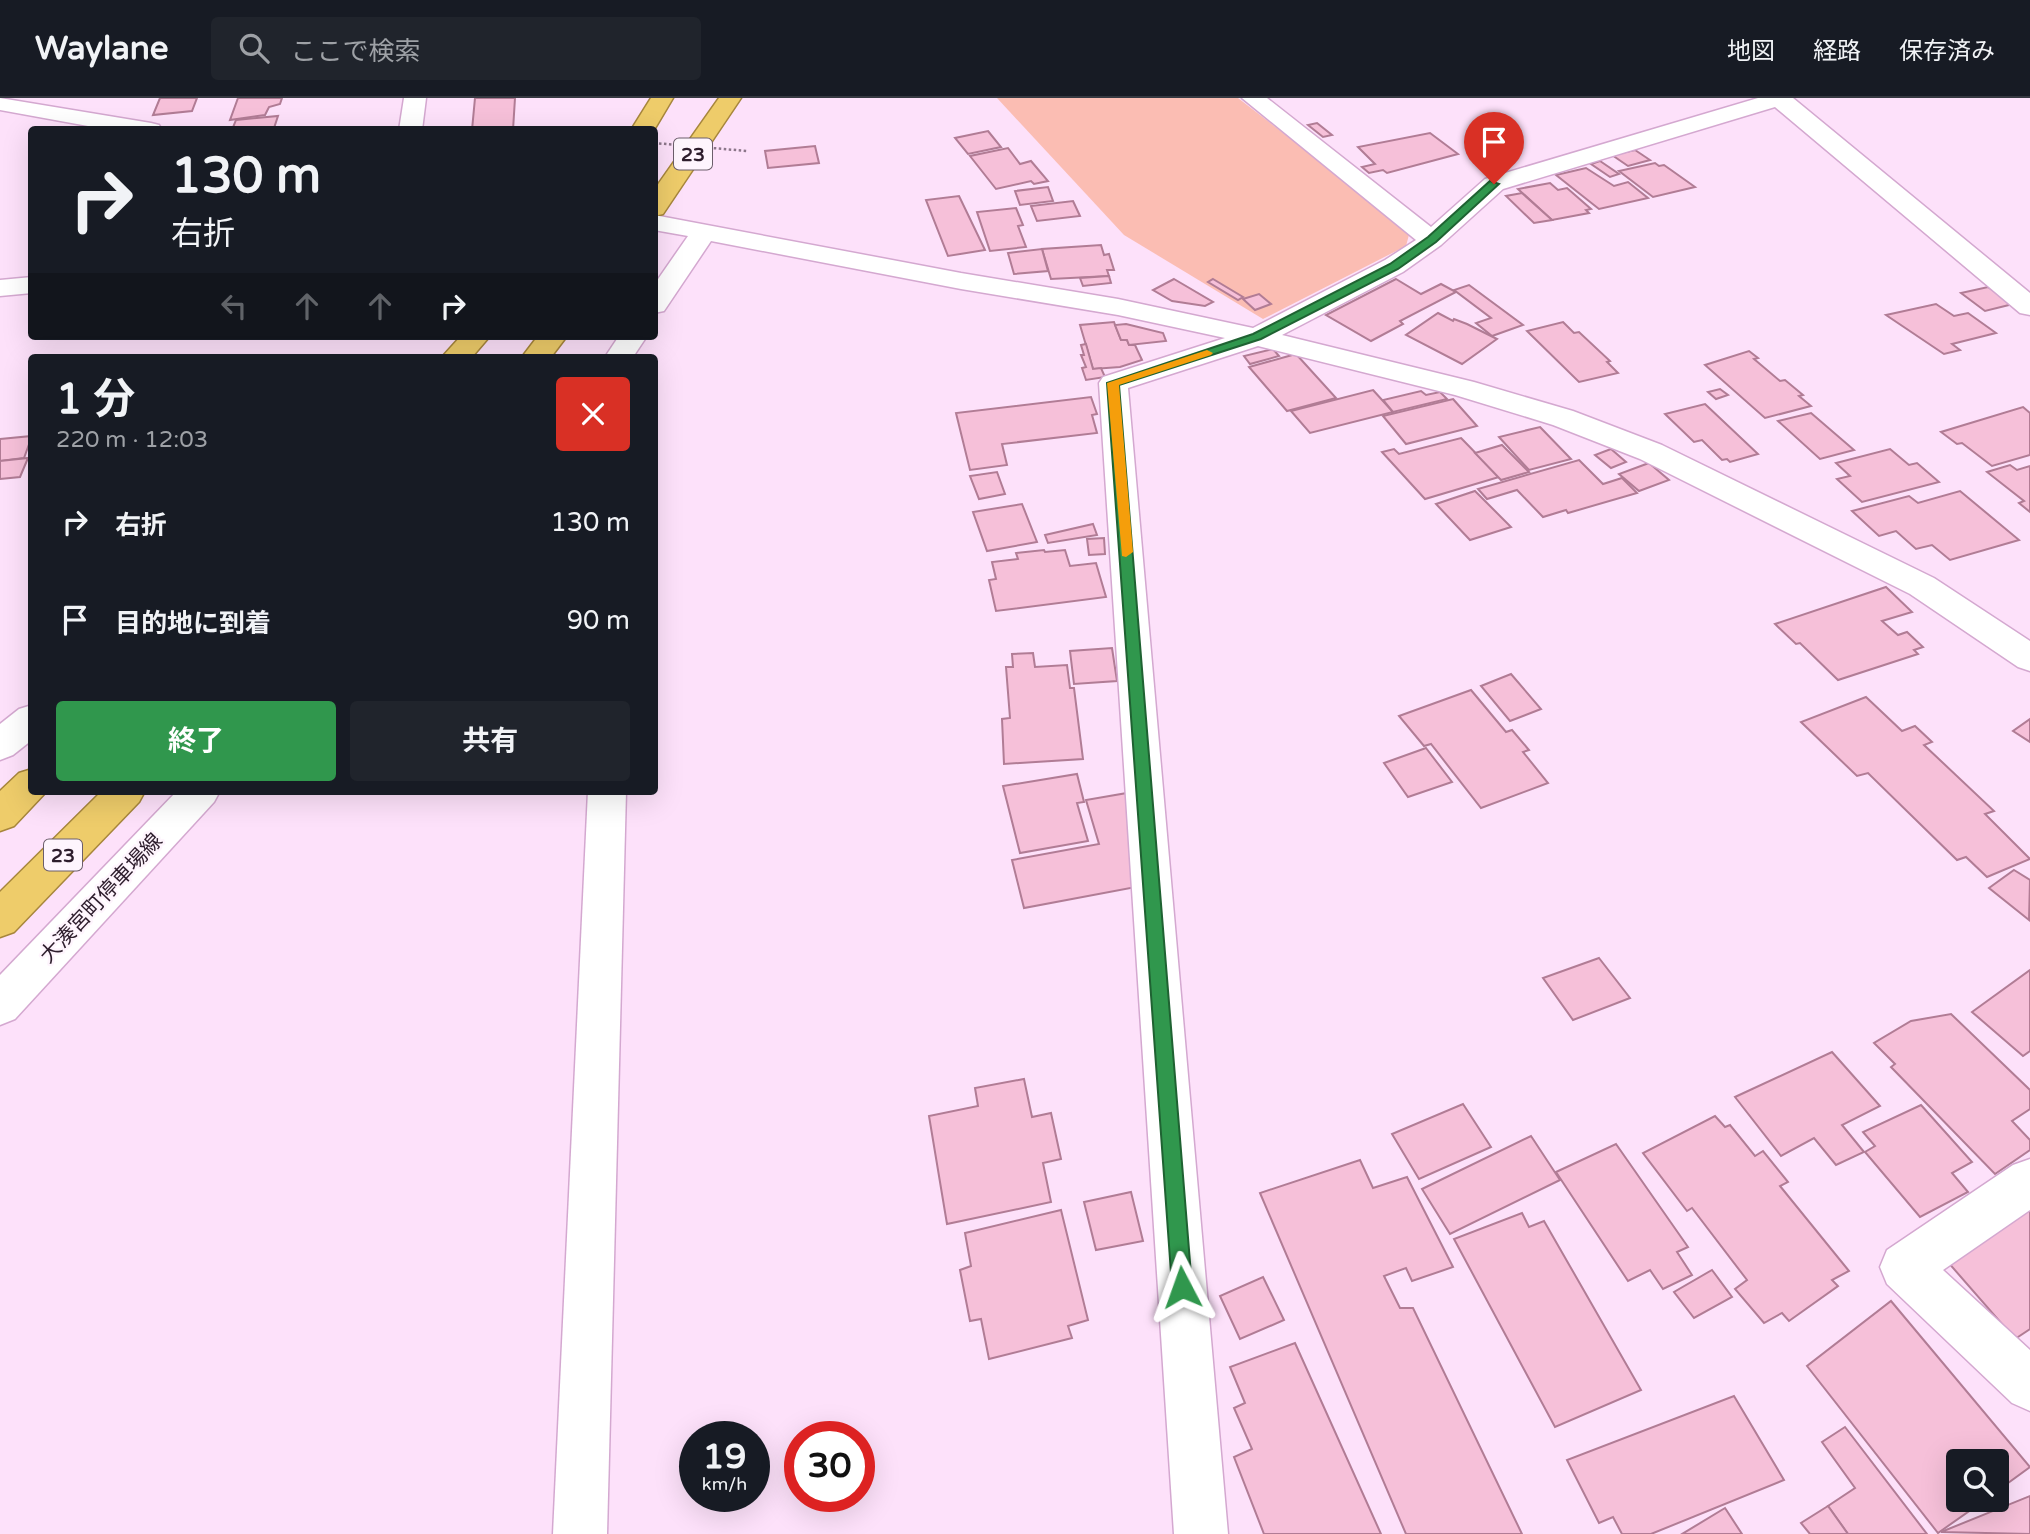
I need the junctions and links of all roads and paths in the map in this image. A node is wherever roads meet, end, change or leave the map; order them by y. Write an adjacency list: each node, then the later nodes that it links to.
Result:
1 (415, 98): 8 (street)
2 (662, 98): 9 (highway, 23)
3 (730, 98): 12 (highway, 23)
4 (1253, 98): 15 (street)
5 (1780, 98): 15 (street); 19 (street)
6 (0, 103): 7 (street)
7 (129, 126)
8 (411, 126)
9 (644, 126)
10 (658, 143): 11 (path, bridge)
11 (747, 150)
12 (658, 203)
13 (658, 223): 14 (street)
14 (704, 232): 18 (street); 20 (street)
15 (1432, 240): 20 (street)
16 (28, 285): 17 (street)
17 (0, 288)
18 (658, 299)
19 (2030, 307)
20 (1257, 337): 25 (street); 38 (street)
21 (472, 340): 23 (highway)
22 (550, 340): 24 (highway)
23 (459, 354)
24 (538, 354)
25 (2030, 658)
26 (28, 722): 27 (street)
27 (0, 745)
28 (28, 788): 32 (highway)
29 (122, 795): 33 (highway, 23)
30 (197, 795): 34 (street, 大湊宮町停車場線)
31 (607, 795): 37 (street)
32 (0, 815)
33 (0, 919)
34 (0, 1005)
35 (2030, 1182): 36 (street)
36 (2030, 1385)
37 (580, 1534)
38 (1201, 1534)

